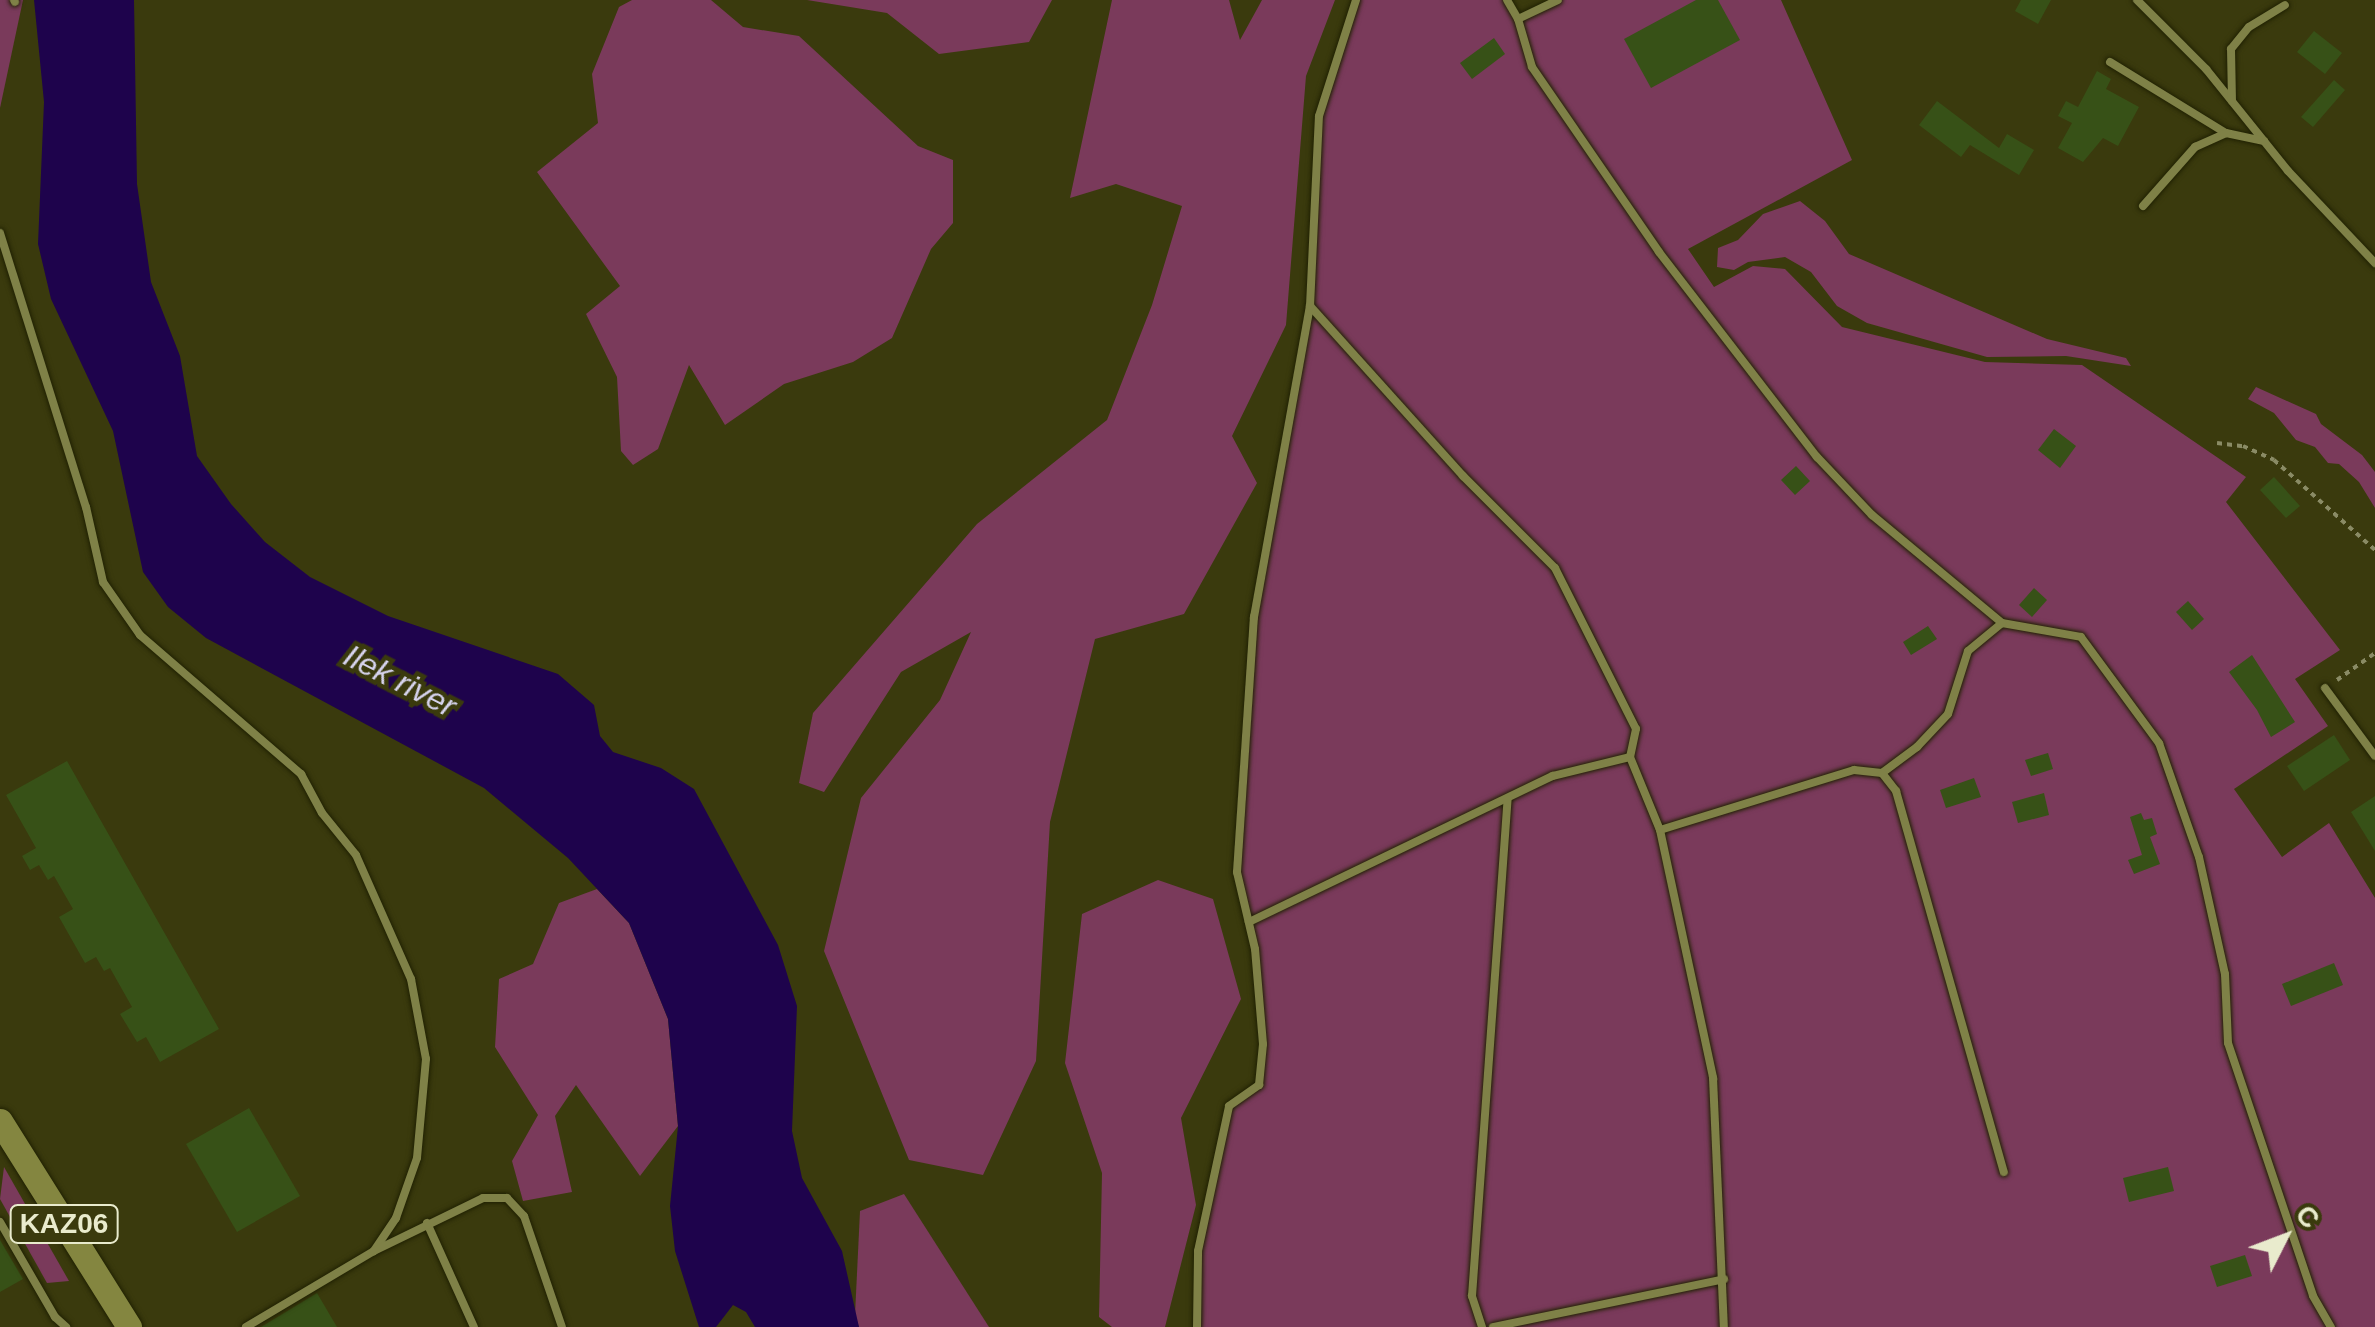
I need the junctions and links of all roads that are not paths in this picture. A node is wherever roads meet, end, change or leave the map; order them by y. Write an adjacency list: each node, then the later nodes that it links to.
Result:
1 (1356, 0): 14 (lane)
2 (1507, 0): 6 (lane)
3 (1558, 0): 6 (lane)
4 (2137, 0): 8 (lane)
5 (2285, 5): 8 (lane)
6 (1518, 18): 15 (lane)
7 (2110, 62): 9 (lane)
8 (2232, 101): 10 (lane)
9 (2226, 133): 10 (lane); 11 (lane)
10 (2264, 141): 13 (lane)
11 (2143, 206)
12 (0, 233): 27 (lane)
13 (2375, 263)
14 (1310, 306): 17 (lane); 22 (lane)
15 (2002, 624): 19 (lane); 38 (lane)
16 (2324, 688): 18 (lane)
17 (1630, 756): 20 (lane); 21 (lane)
18 (2375, 756)
19 (1882, 774): 21 (lane); 24 (lane)
20 (1508, 799): 22 (lane); 35 (lane)
21 (1660, 830): 28 (lane)
22 (1249, 922): 34 (lane)
23 (1, 1128): 30 (highway, KАZ06)
24 (2004, 1172)
25 (0, 1222): 29 (lane)
26 (427, 1224): 27 (lane); 32 (lane); 33 (lane)
27 (374, 1251): 31 (lane)
28 (1724, 1279): 36 (lane); 37 (lane)
29 (66, 1327)
30 (129, 1327)
31 (246, 1327)
32 (474, 1327)
33 (562, 1327)
34 (1197, 1327)
35 (1482, 1327)
36 (1493, 1327)
37 (1724, 1327)
38 (2331, 1327)

